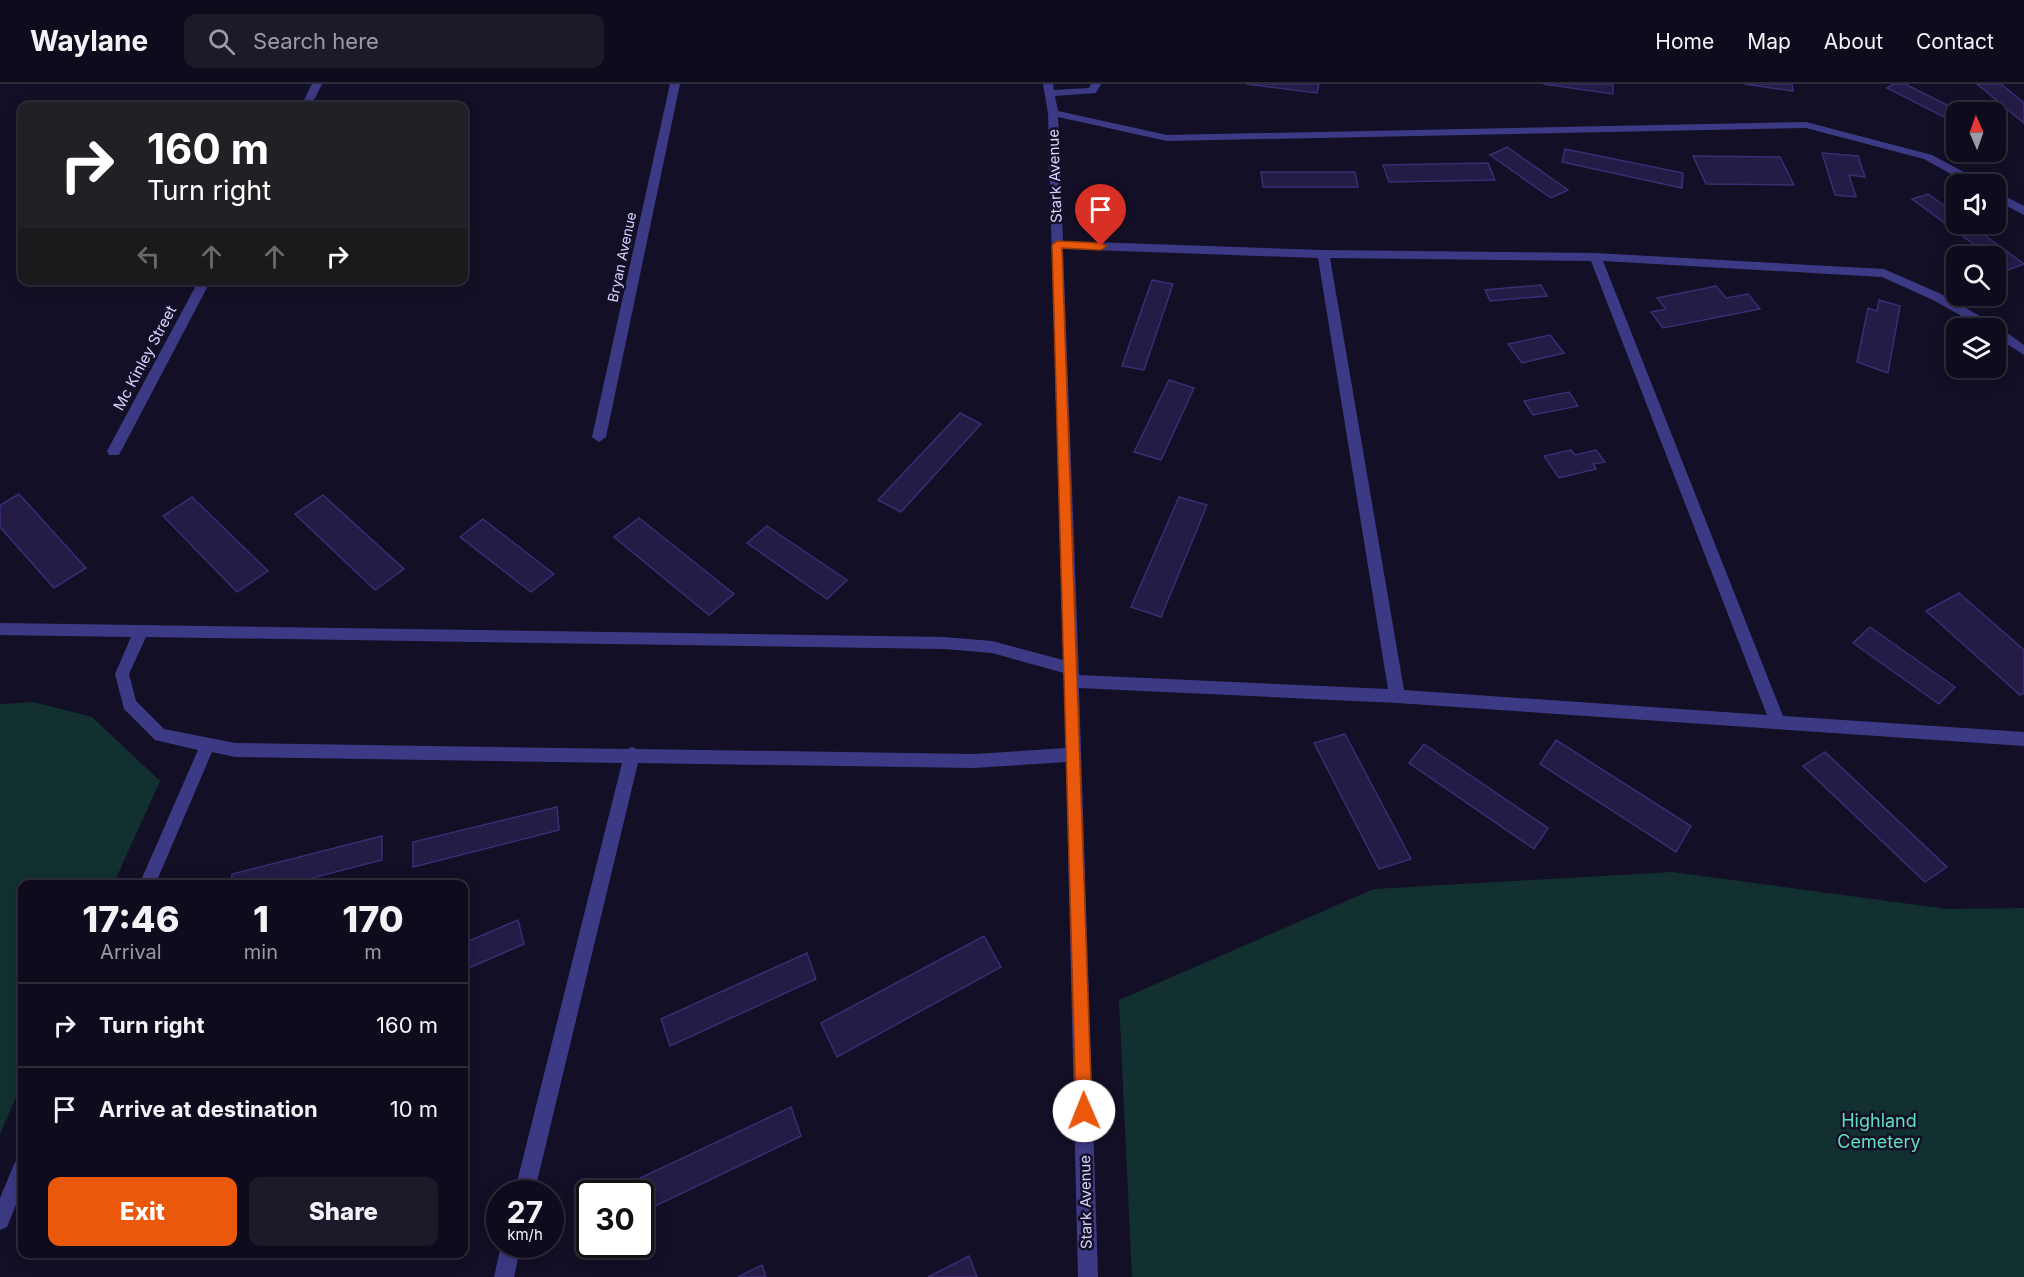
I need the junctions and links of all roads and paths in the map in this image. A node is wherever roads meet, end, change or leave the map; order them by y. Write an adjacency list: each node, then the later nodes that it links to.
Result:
1 (316, 84): 5 (street)
2 (675, 84): 17 (street, Bryan Avenue)
3 (1096, 84): 4 (street)
4 (1048, 88): 6 (street, Stark Avenue)
5 (308, 102)
6 (1053, 112): 7 (street); 10 (street, Stark Avenue)
7 (1959, 174)
8 (2006, 201): 9 (street)
9 (2024, 211)
10 (1057, 245): 11 (street); 21 (street, Stark Avenue)
11 (1323, 254): 12 (street); 22 (street)
12 (1595, 257): 14 (street); 23 (street)
13 (202, 285): 18 (street, Mc Kinley Street)
14 (1974, 318)
15 (2006, 338): 16 (street)
16 (2024, 351)
17 (599, 437)
18 (114, 451)
19 (0, 629): 20 (street)
20 (141, 631): 21 (street); 25 (street)
21 (1072, 675): 22 (street); 27 (street, Stark Avenue)
22 (1397, 696): 23 (street)
23 (1777, 720): 24 (street)
24 (2024, 740)
25 (207, 747): 26 (street); 28 (street)
26 (632, 754): 27 (street); 30 (street)
27 (1074, 755): 34 (street, Stark Avenue)
28 (149, 880)
29 (18, 1178): 31 (street)
30 (527, 1180)
31 (0, 1220)
32 (509, 1258): 33 (street)
33 (504, 1277)
34 (1088, 1277)

